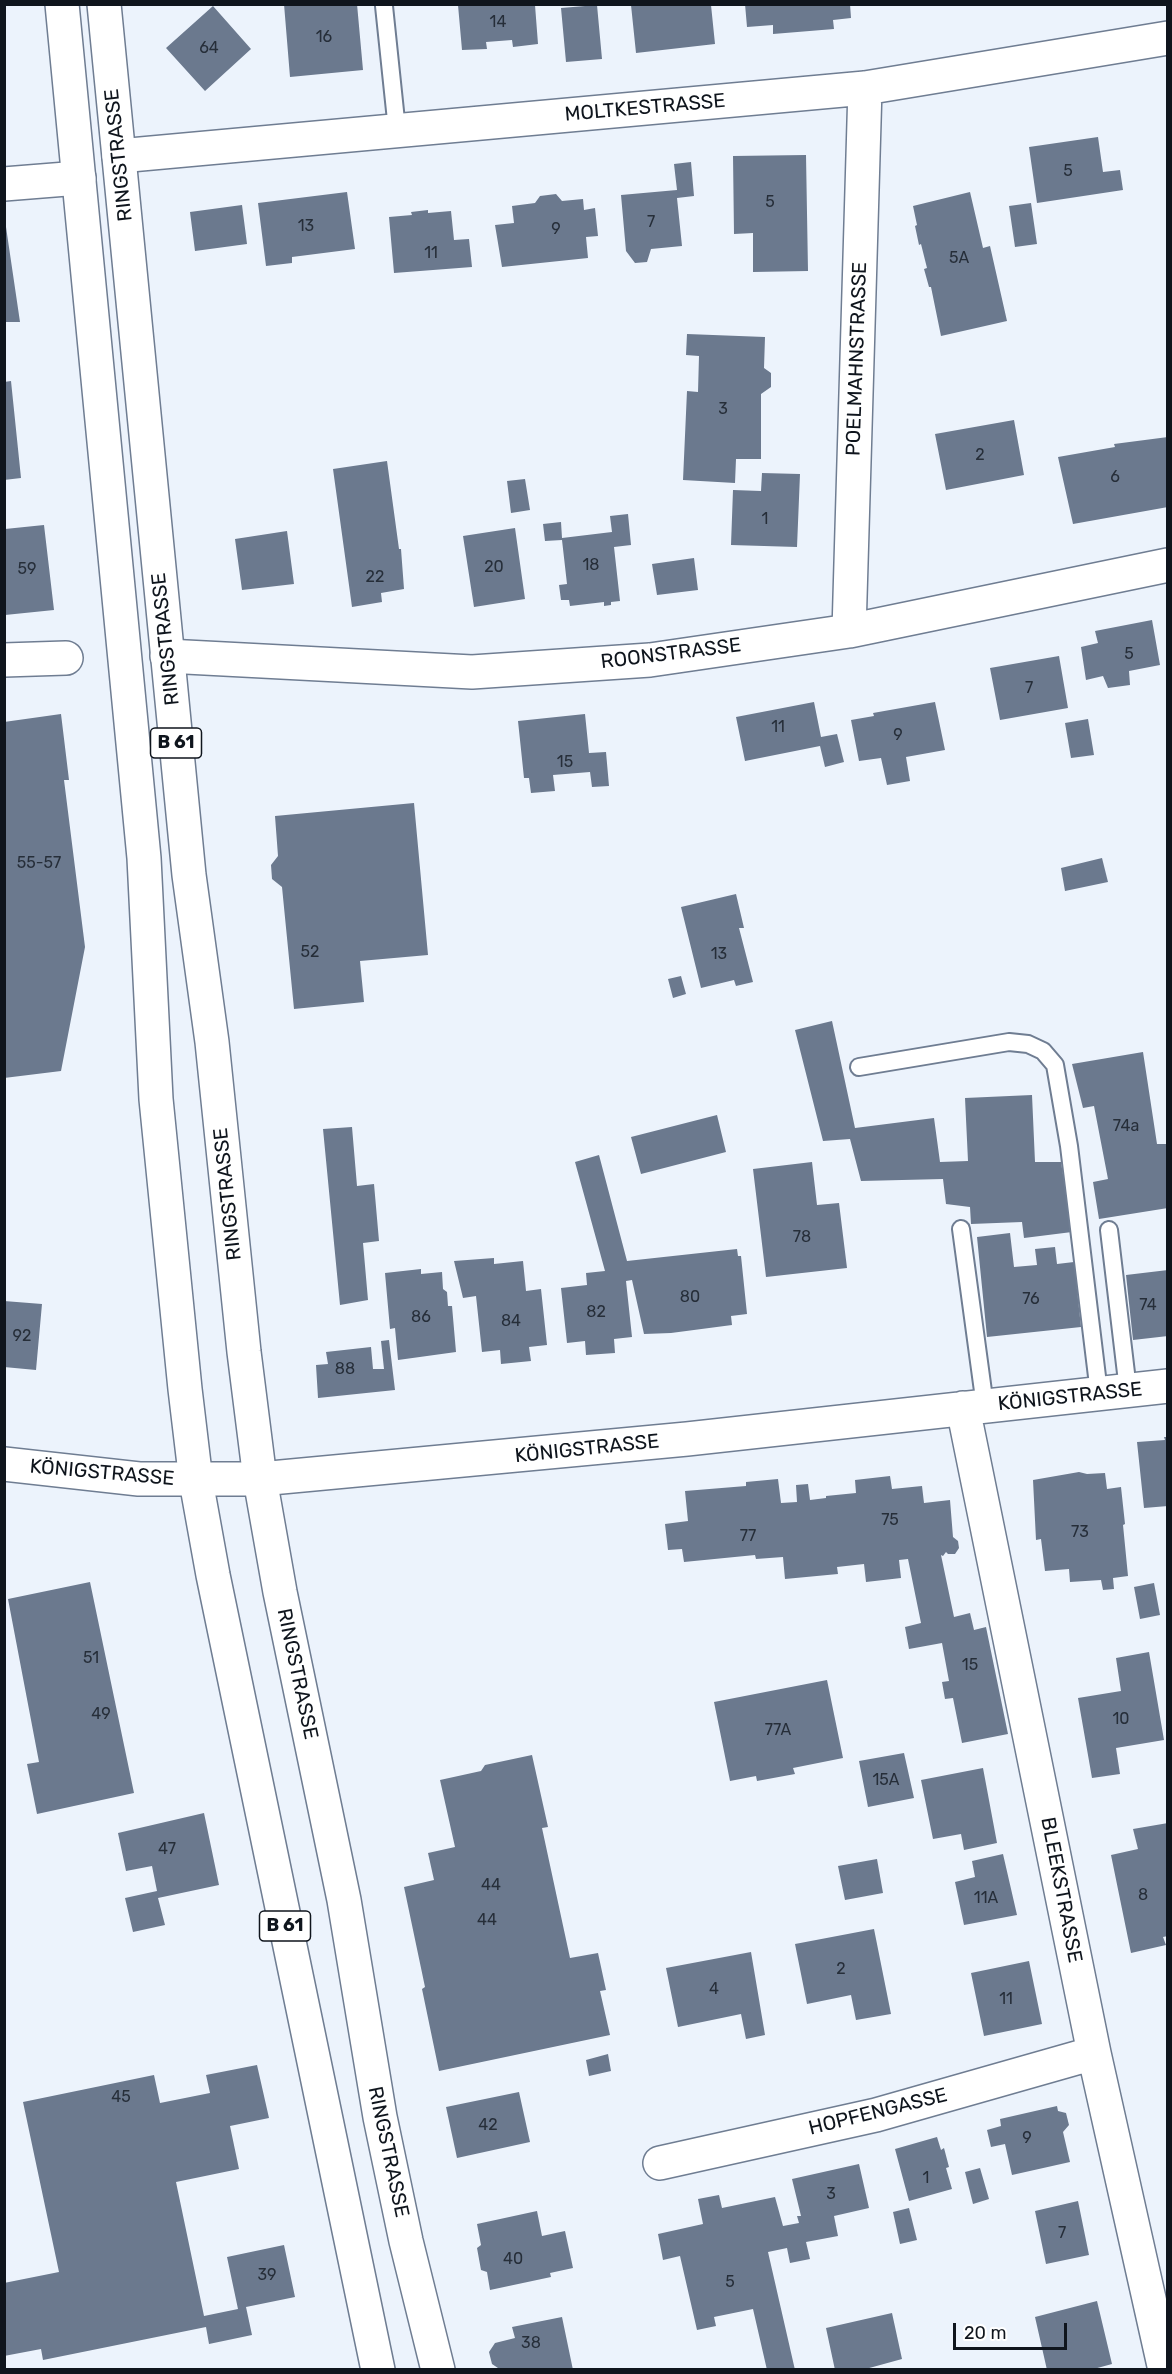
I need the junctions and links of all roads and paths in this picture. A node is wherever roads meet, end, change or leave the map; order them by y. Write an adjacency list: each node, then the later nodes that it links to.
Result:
1 (62, 4): 8 (street, B 61)
2 (104, 4): 7 (street, RINGSTRASSE / B 61)
3 (384, 6): 6 (lane)
4 (1167, 38): 5 (street, MOLTKESTRASSE)
5 (865, 88): 6 (street, MOLTKESTRASSE); 11 (street, POELMAHNSTRASSE)
6 (397, 130): 7 (street, MOLTKESTRASSE)
7 (119, 156): 12 (street, RINGSTRASSE / B 61)
8 (78, 178): 9 (street); 23 (street, B 61)
9 (4, 184)
10 (1167, 565): 11 (street, ROONSTRASSE)
11 (849, 630): 12 (street, ROONSTRASSE)
12 (168, 656): 22 (street, RINGSTRASSE / B 61)
13 (66, 658): 14 (street)
14 (4, 660)
15 (859, 1067): 19 (lane)
16 (961, 1229): 20 (lane)
17 (1109, 1230): 19 (lane)
18 (1167, 1386): 19 (street, KÖNIGSTRASSE)
19 (1114, 1392): 20 (street, KÖNIGSTRASSE)
20 (974, 1407): 22 (street, KÖNIGSTRASSE); 24 (street, BLEEKSTRASSE)
21 (4, 1464): 23 (street, KÖNIGSTRASSE)
22 (260, 1479): 23 (street, KÖNIGSTRASSE); 27 (street, RINGSTRASSE / B 61)
23 (196, 1481): 26 (street, B 61)
24 (1094, 2053): 25 (street, HOPFENGASSE); 28 (street, BLEEKSTRASSE)
25 (660, 2163)
26 (378, 2370)
27 (438, 2370)
28 (1166, 2370)

